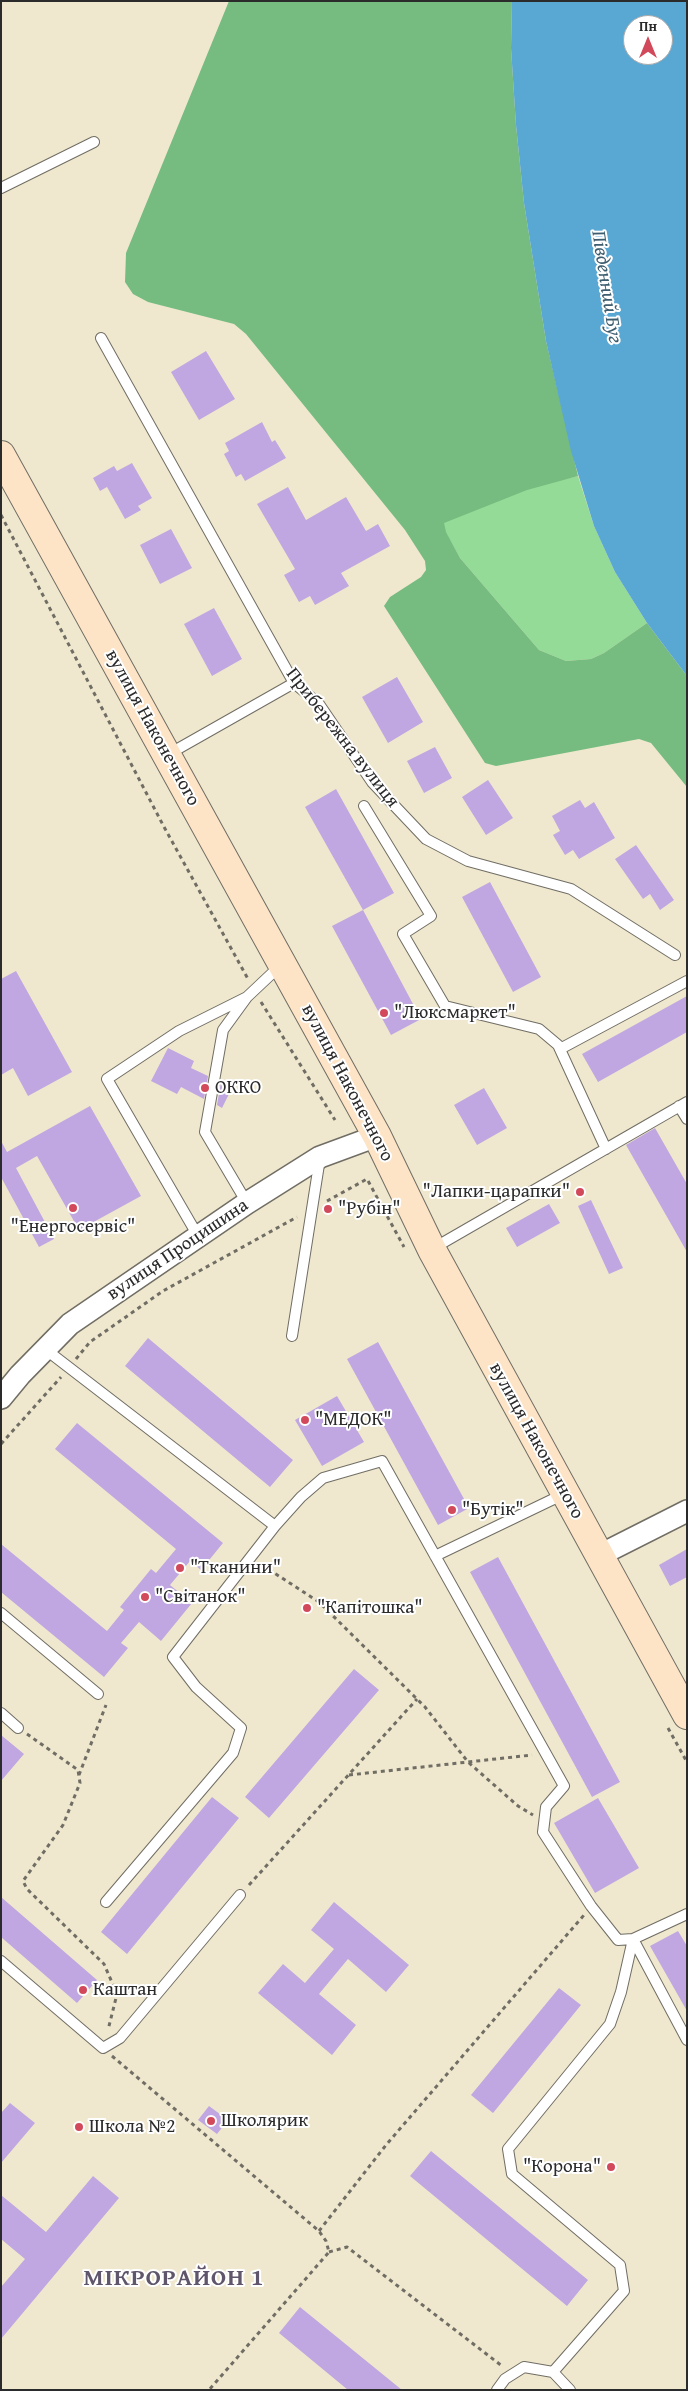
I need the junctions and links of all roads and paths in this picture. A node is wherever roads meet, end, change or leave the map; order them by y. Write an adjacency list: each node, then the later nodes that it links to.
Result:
1 (94, 142): 2 (lane)
2 (1, 188)
3 (101, 338): 6 (lane, Прибережна вулиця)
4 (1, 454): 7 (street, вулиця Наконечного)
5 (1, 515): 12 (path)
6 (294, 683): 7 (lane); 9 (lane, Прибережна вулиця)
7 (166, 755): 10 (street, вулиця Наконечного)
8 (364, 806): 13 (lane)
9 (675, 955)
10 (283, 963): 12 (lane); 17 (street, вулиця Наконечного)
11 (687, 981): 13 (lane)
12 (251, 994): 16 (path); 20 (lane); 22 (lane)
13 (560, 1049): 18 (lane)
14 (683, 1104): 15 (lane); 18 (lane)
15 (687, 1119)
16 (335, 1120)
17 (377, 1136): 19 (street, вулиця Процишина); 23 (street, вулиця Наконечного)
18 (606, 1149): 23 (lane)
19 (320, 1157): 20 (street, вулиця Процишина); 21 (lane)
20 (247, 1203): 22 (street, вулиця Процишина)
21 (312, 1209): 23 (path); 24 (lane); 26 (path)
22 (198, 1236): 25 (street, вулиця Процишина)
23 (420, 1253): 29 (street, вулиця Наконечного)
24 (292, 1336)
25 (45, 1349): 26 (lane); 27 (street, вулиця Процишина)
26 (69, 1367): 28 (path); 31 (lane)
27 (1, 1398)
28 (1, 1444)
29 (564, 1494): 32 (lane); 33 (street, вулиця Наконечного)
30 (687, 1511): 33 (street)
31 (275, 1526): 32 (lane); 34 (lane)
32 (435, 1556): 41 (lane)
33 (598, 1556): 39 (street, вулиця Наконечного)
34 (251, 1558): 37 (path); 48 (lane)
35 (1, 1613): 36 (lane)
36 (98, 1694): 45 (path)
37 (417, 1699): 42 (path); 44 (path)
38 (1, 1713): 40 (lane)
39 (676, 1718): 43 (path)
40 (18, 1728): 45 (path)
41 (546, 1753): 42 (path); 46 (lane)
42 (468, 1762): 44 (path); 46 (path)
43 (687, 1762)
44 (349, 1775): 47 (path)
45 (79, 1776): 54 (path)
46 (544, 1822): 49 (lane)
47 (240, 1895): 54 (lane)
48 (106, 1902)
49 (591, 1906): 51 (lane); 55 (path)
50 (687, 1914): 51 (lane)
51 (633, 1939): 53 (lane); 57 (lane)
52 (1, 1961): 54 (lane)
53 (687, 2040)
54 (103, 2048): 55 (path)
55 (319, 2231): 56 (path)
56 (329, 2252): 58 (path); 59 (path)
57 (553, 2372): 58 (lane); 61 (lane)
58 (513, 2374): 60 (lane)
59 (209, 2390)
60 (496, 2390)
61 (570, 2390)

